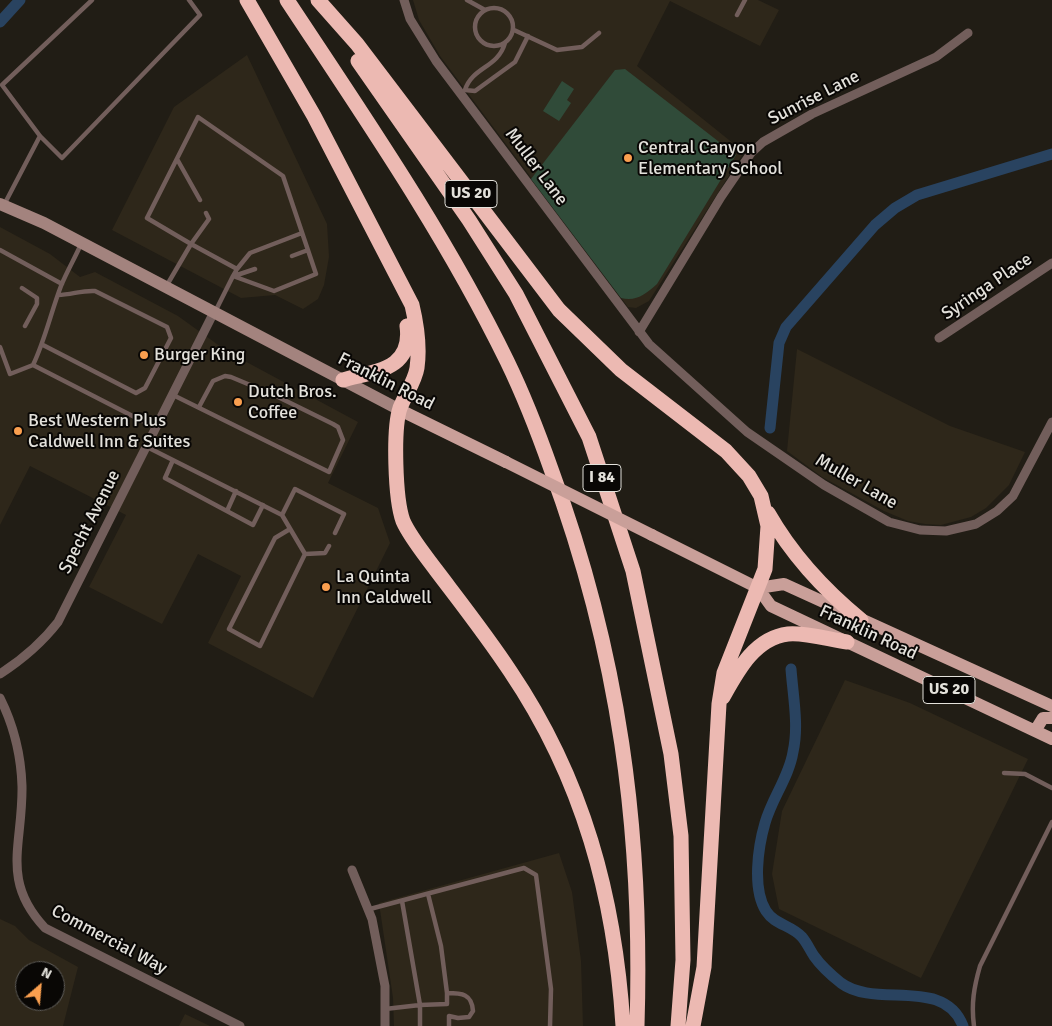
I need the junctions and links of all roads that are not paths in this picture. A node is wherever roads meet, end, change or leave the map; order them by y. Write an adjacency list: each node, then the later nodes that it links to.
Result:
1 (92, 0): 16 (lane)
2 (189, 0): 18 (lane)
3 (247, 0): 29 (highway)
4 (287, 0): 90 (highway, I 84)
5 (318, 0): 55 (highway, US 20); 91 (highway, I 84)
6 (404, 0): 17 (street, Muller Lane)
7 (467, 0): 9 (lane)
8 (745, 0): 10 (lane)
9 (485, 10): 11 (lane); 15 (lane)
10 (737, 15)
11 (514, 30): 14 (lane); 15 (lane)
12 (599, 33): 14 (lane)
13 (968, 33): 40 (street, Sunrise Lane)
14 (528, 36): 17 (lane)
15 (505, 43): 17 (lane)
16 (1, 86): 18 (lane)
17 (463, 92): 40 (street, Muller Lane)
18 (40, 136): 21 (lane)
19 (177, 159): 20 (lane); 23 (lane); 25 (lane)
20 (200, 200)
21 (2, 205): 24 (main road, Franklin Road)
22 (206, 213): 25 (lane)
23 (302, 233): 27 (lane); 31 (lane)
24 (82, 243): 34 (lane); 35 (main road, Franklin Road)
25 (191, 244): 31 (lane); 35 (lane)
26 (0, 250): 34 (lane)
27 (308, 250): 28 (lane); 33 (lane)
28 (292, 256)
29 (388, 262): 45 (highway); 48 (highway)
30 (1052, 263): 41 (street, Syringa Place)
31 (237, 269): 33 (lane)
32 (254, 270): 33 (lane)
33 (233, 276): 38 (lane)
34 (62, 284): 37 (lane)
35 (166, 286): 38 (main road, Franklin Road)
36 (22, 288): 39 (lane)
37 (58, 295): 42 (lane); 42 (lane)
38 (214, 312): 45 (main road, Franklin Road); 46 (street, Specht Avenue)
39 (25, 326)
40 (639, 332): 49 (street, Muller Lane)
41 (939, 338)
42 (43, 345): 44 (lane)
43 (0, 347): 44 (lane)
44 (33, 365): 50 (lane)
45 (343, 380): 48 (main road, Franklin Road)
46 (173, 395): 47 (lane); 50 (street, Specht Avenue)
47 (199, 408): 47 (lane)
48 (400, 410): 62 (main road, Franklin Road / US 20, bridge); 89 (highway)
49 (1052, 422)
50 (156, 428): 51 (street, Specht Avenue)
51 (146, 447): 52 (lane); 65 (street, Specht Avenue)
52 (173, 460): 53 (lane); 56 (lane)
53 (236, 491): 54 (lane); 56 (lane)
54 (263, 505): 56 (lane); 57 (lane)
55 (765, 508): 62 (highway, US 20); 63 (highway, US 20)
56 (227, 511)
57 (282, 515): 58 (lane); 59 (lane)
58 (290, 529): 61 (lane); 61 (lane)
59 (335, 533)
60 (329, 546): 61 (lane)
61 (305, 554)
62 (758, 588): 63 (main road, Franklin Road / US 20); 64 (main road, Franklin Road / US 20); 67 (highway)
63 (861, 620): 68 (main road, Franklin Road / US 20)
64 (847, 642): 67 (highway); 70 (main road, Franklin Road / US 20)
65 (0, 674)
66 (0, 698): 84 (street, Commercial Way)
67 (719, 704): 92 (highway)
68 (1052, 706)
69 (1052, 718): 70 (main road)
70 (1034, 730): 71 (main road, Franklin Road / US 20)
71 (1052, 739)
72 (1004, 773): 73 (lane)
73 (1052, 788)
74 (1052, 822): 93 (lane)
75 (352, 870): 78 (street)
76 (428, 894): 77 (lane); 79 (lane); 88 (lane)
77 (402, 901): 78 (lane); 81 (lane)
78 (370, 909): 82 (street)
79 (447, 993): 80 (lane); 83 (lane)
80 (447, 1004): 81 (lane); 83 (lane)
81 (420, 1005): 82 (lane); 86 (lane)
82 (385, 1009): 85 (street)
83 (449, 1016): 87 (lane)
84 (240, 1026)
85 (385, 1026)
86 (420, 1026)
87 (449, 1026)
88 (550, 1026)
89 (623, 1026)
90 (637, 1026)
91 (678, 1026)
92 (693, 1026)
93 (974, 1026)

